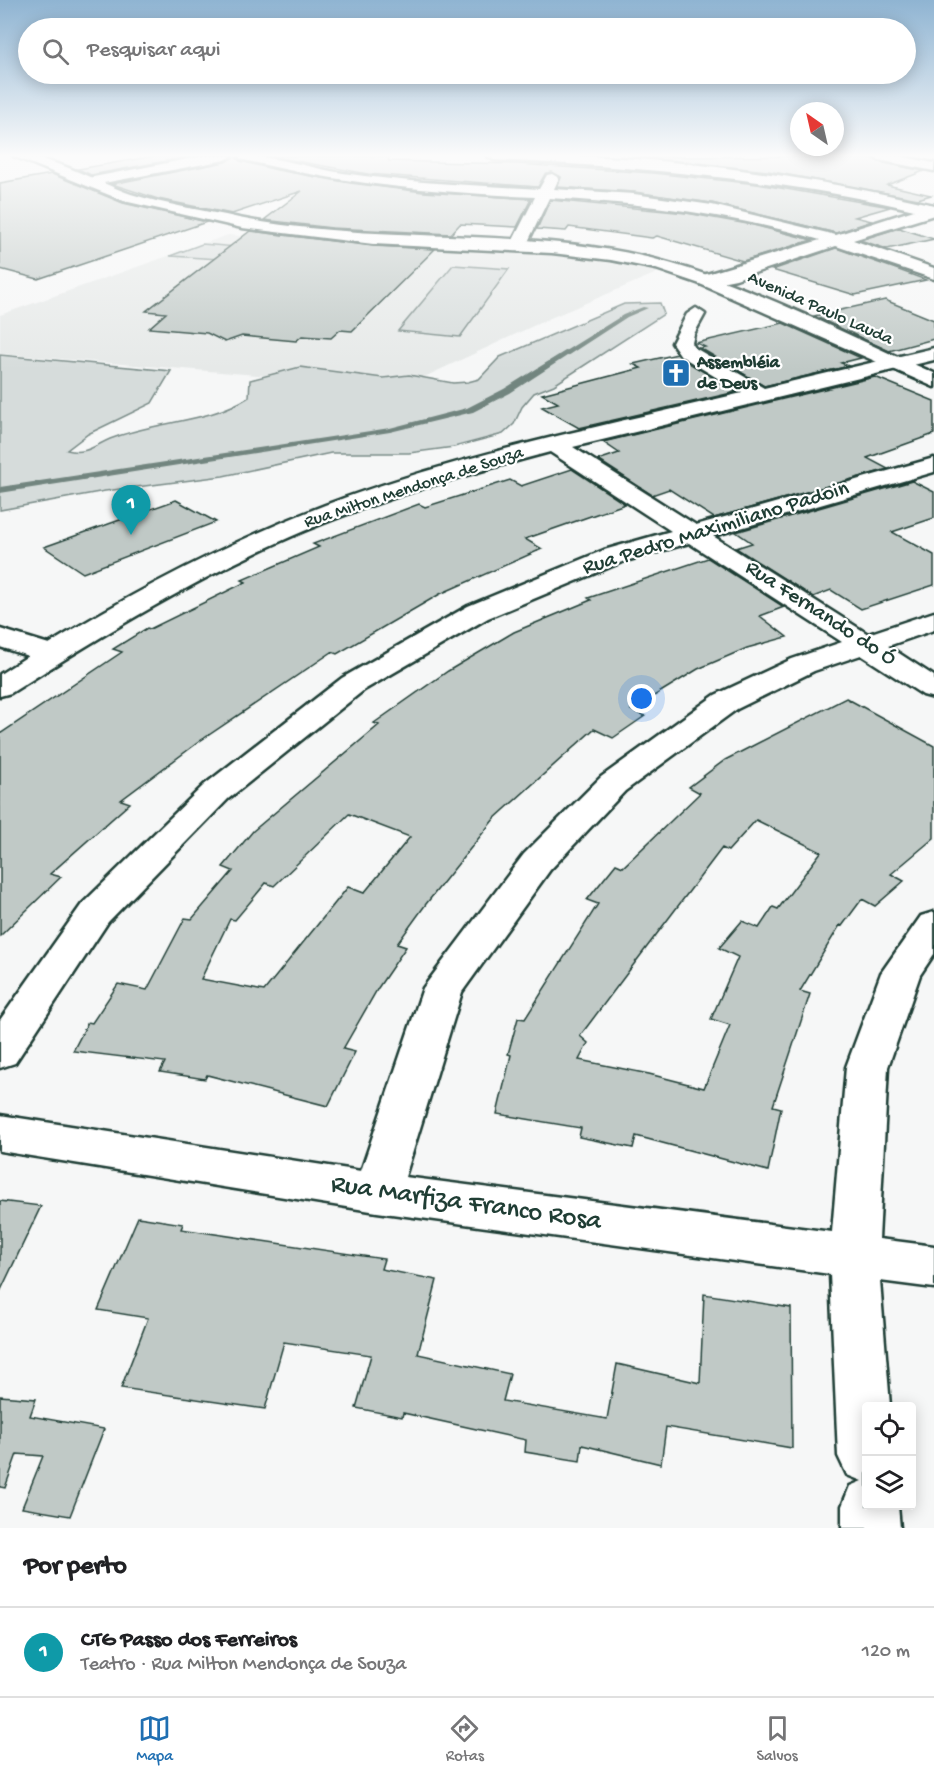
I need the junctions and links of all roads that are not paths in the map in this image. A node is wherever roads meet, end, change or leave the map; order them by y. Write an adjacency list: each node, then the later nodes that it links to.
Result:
1 (277, 227): 7 (street, Avenida Paulo Lauda)
2 (363, 227): 7 (street, Avenida Paulo Lauda)
3 (527, 227): 7 (street)
4 (795, 227): 6 (street)
5 (877, 227): 6 (street)
6 (840, 239): 8 (street); 9 (street)
7 (520, 241): 9 (street, Avenida Paulo Lauda); 10 (street, Avenida Paulo Lauda)
8 (934, 274)
9 (730, 275): 10 (street); 12 (street, Avenida Paulo Lauda)
10 (706, 280): 13 (street, Avenida Paulo Lauda)
11 (696, 314): 15 (street)
12 (930, 358): 13 (street, Rua Milton Mendonça de Souza)
13 (894, 364): 14 (street, Avenida Paulo Lauda); 15 (street, Rua Milton Mendonça de Souza)
14 (934, 381)
15 (760, 395): 16 (street, Rua Milton Mendonça de Souza)
16 (553, 444): 18 (street, Rua Fernando do Ó); 22 (street, Rua Milton Mendonça de Souza)
17 (934, 465): 18 (street, Rua Pedro Maximiliano Padoin)
18 (694, 533): 21 (street, Rua Fernando do Ó); 26 (street, Rua Pedro Maximiliano Padoin)
19 (934, 621): 21 (street)
20 (0, 638): 22 (street)
21 (866, 644): 24 (street, Rua Fernando do Ó); 28 (street)
22 (52, 654): 23 (street, Rua Milton Mendonça de Souza)
23 (0, 687)
24 (934, 689)
25 (934, 925): 29 (street)
26 (0, 1052)
27 (0, 1133): 28 (street, Rua Marfiza Franco Rosa)
28 (377, 1193): 29 (street, Rua Marfiza Franco Rosa)
29 (854, 1257): 30 (street, Rua Marfiza Franco Rosa); 31 (street)
30 (934, 1268)
31 (863, 1402)
32 (870, 1510): 33 (street)
33 (871, 1528)

